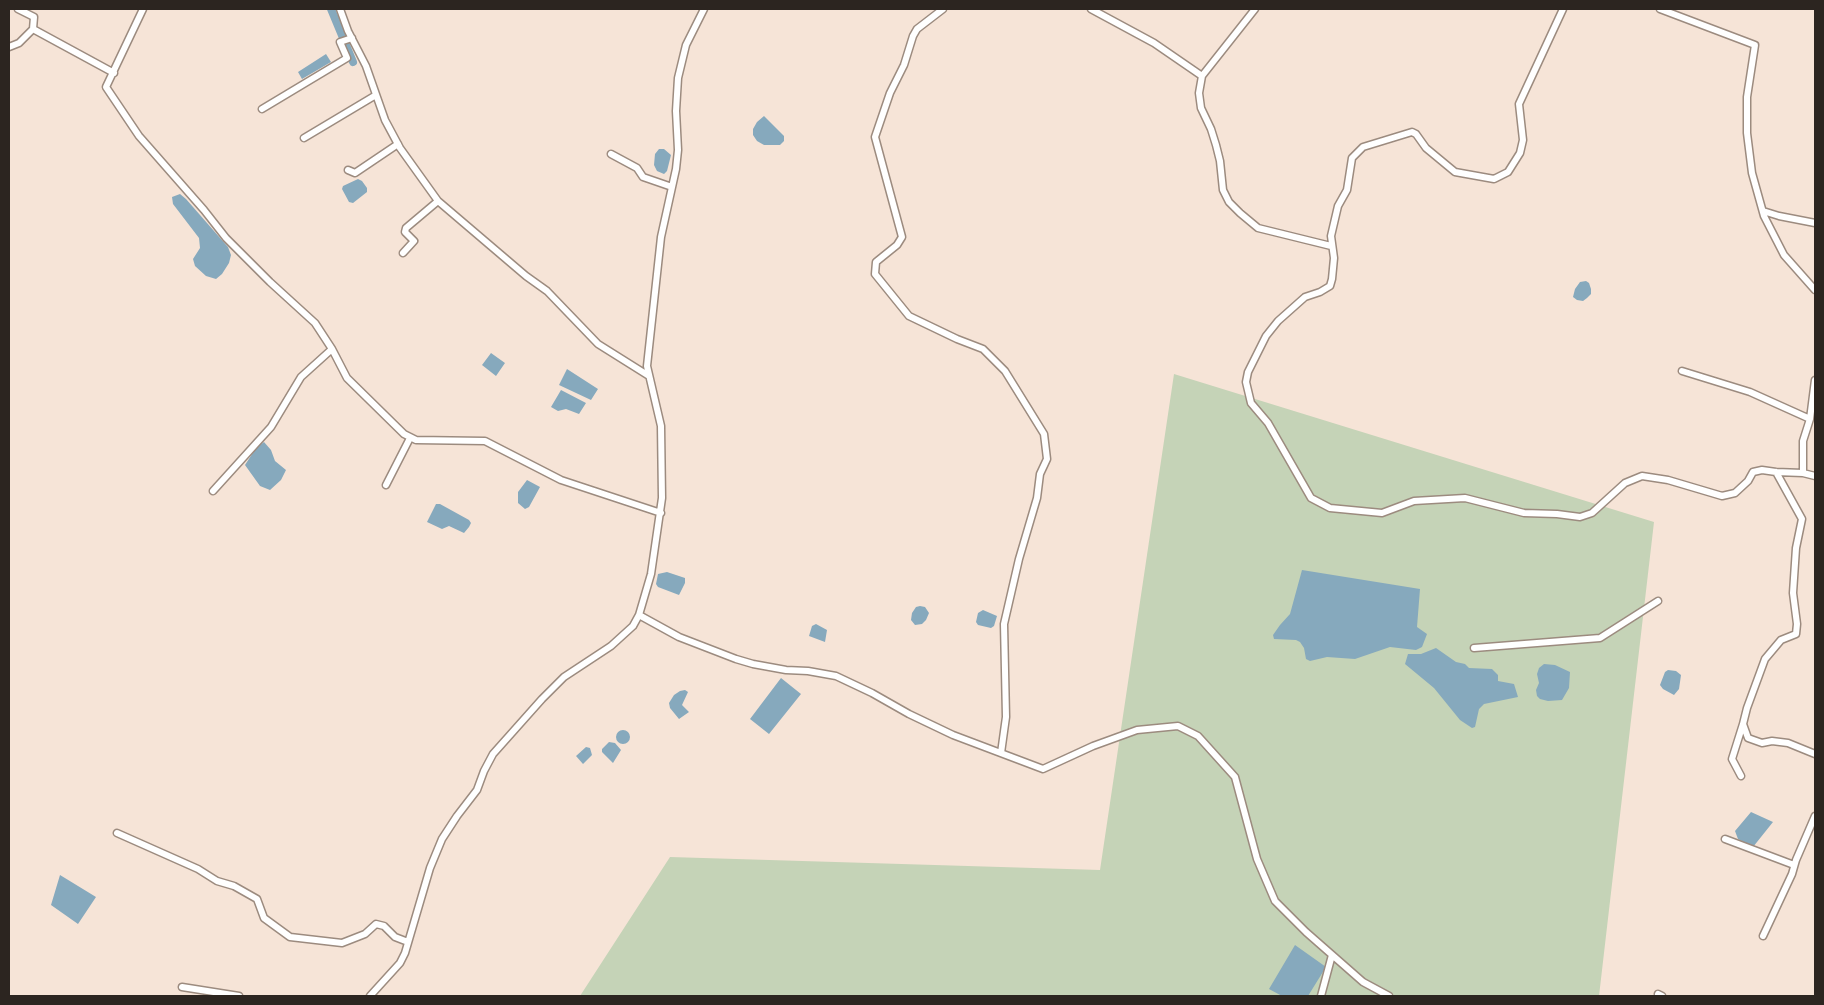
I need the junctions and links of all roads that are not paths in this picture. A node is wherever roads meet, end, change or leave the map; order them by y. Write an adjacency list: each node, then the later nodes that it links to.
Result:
1 (18, 9): 10 (street)
2 (143, 9): 13 (street)
3 (340, 9): 11 (street)
4 (704, 9): 21 (street)
5 (943, 9): 44 (street)
6 (1091, 9): 14 (street)
7 (1256, 9): 14 (street)
8 (1563, 9): 25 (street)
9 (1660, 9): 23 (street)
10 (33, 29): 12 (street); 13 (street)
11 (352, 38): 15 (street); 16 (street)
12 (9, 47)
13 (114, 73): 28 (street)
14 (1202, 76): 25 (street)
15 (376, 95): 17 (street); 18 (street)
16 (262, 109)
17 (304, 138)
18 (398, 144): 20 (street); 22 (street)
19 (611, 154): 21 (street)
20 (348, 170)
21 (672, 187): 30 (street)
22 (438, 201): 26 (street); 30 (street)
23 (1763, 211): 24 (street); 27 (street)
24 (1815, 223)
25 (1331, 246): 34 (street)
26 (402, 253)
27 (1815, 290)
28 (332, 349): 33 (street); 38 (street)
29 (1682, 371): 32 (street)
30 (649, 376): 39 (street)
31 (1815, 380): 32 (street)
32 (1810, 419): 35 (street)
33 (410, 438): 37 (street); 39 (street)
34 (1776, 472): 35 (street); 43 (street)
35 (1803, 473): 36 (street)
36 (1815, 476)
37 (386, 485)
38 (213, 491)
39 (660, 513): 41 (street)
40 (1658, 600): 42 (street)
41 (639, 615): 44 (street); 52 (street)
42 (1474, 648)
43 (1743, 724): 45 (street); 46 (street)
44 (1001, 753): 53 (street)
45 (1815, 754)
46 (1741, 776)
47 (1815, 816): 50 (street)
48 (117, 833): 52 (street)
49 (1725, 838): 50 (street)
50 (1794, 865): 51 (street)
51 (1763, 936)
52 (408, 942): 56 (street)
53 (1332, 955): 57 (street); 58 (street)
54 (182, 987): 55 (street)
55 (239, 996)
56 (370, 996)
57 (1321, 996)
58 (1389, 996)

